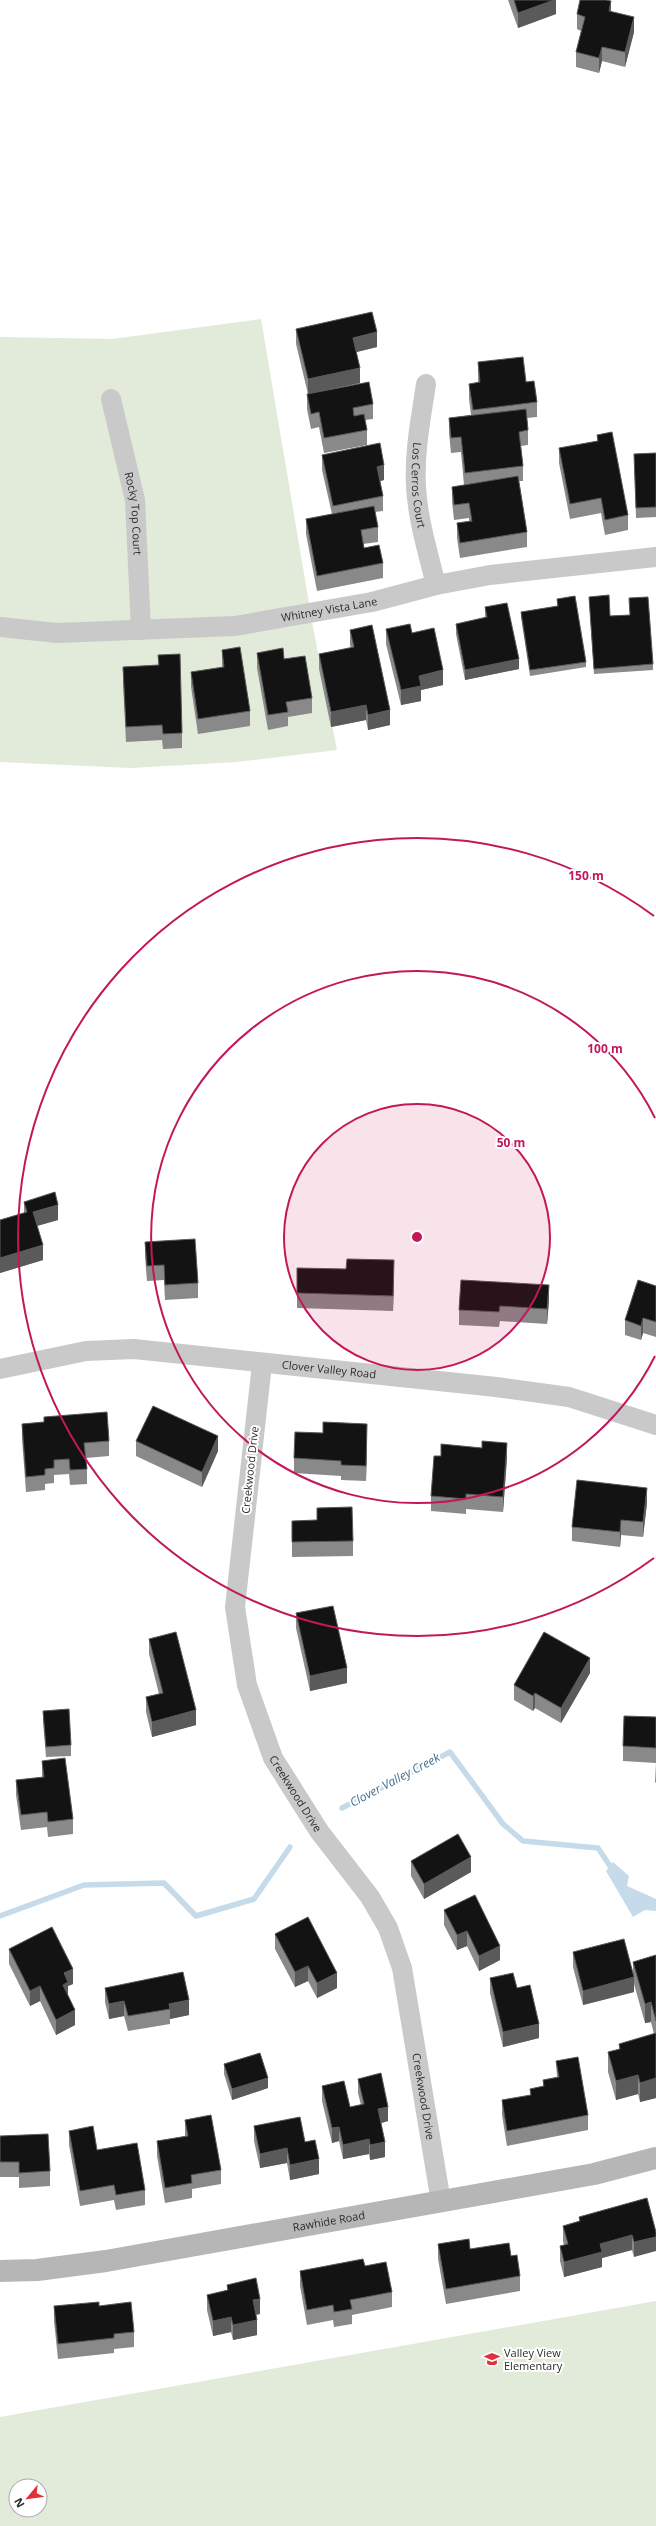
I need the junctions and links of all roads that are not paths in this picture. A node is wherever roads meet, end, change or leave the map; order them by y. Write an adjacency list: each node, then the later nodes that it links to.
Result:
1 (426, 384): 4 (street, Los Cerros Court)
2 (111, 399): 6 (street, Rocky Top Court)
3 (656, 557): 4 (street, Whitney Vista Lane)
4 (436, 585): 6 (street, Whitney Vista Lane)
5 (0, 627): 6 (street, Whitney Vista Lane)
6 (141, 630)
7 (262, 1364): 8 (street, Clover Valley Road); 9 (street, Clover Valley Road); 11 (street, Creekwood Drive)
8 (0, 1369)
9 (656, 1425)
10 (656, 2158): 11 (street, Rawhide Road)
11 (441, 2202): 12 (street, Rawhide Road)
12 (0, 2271)

